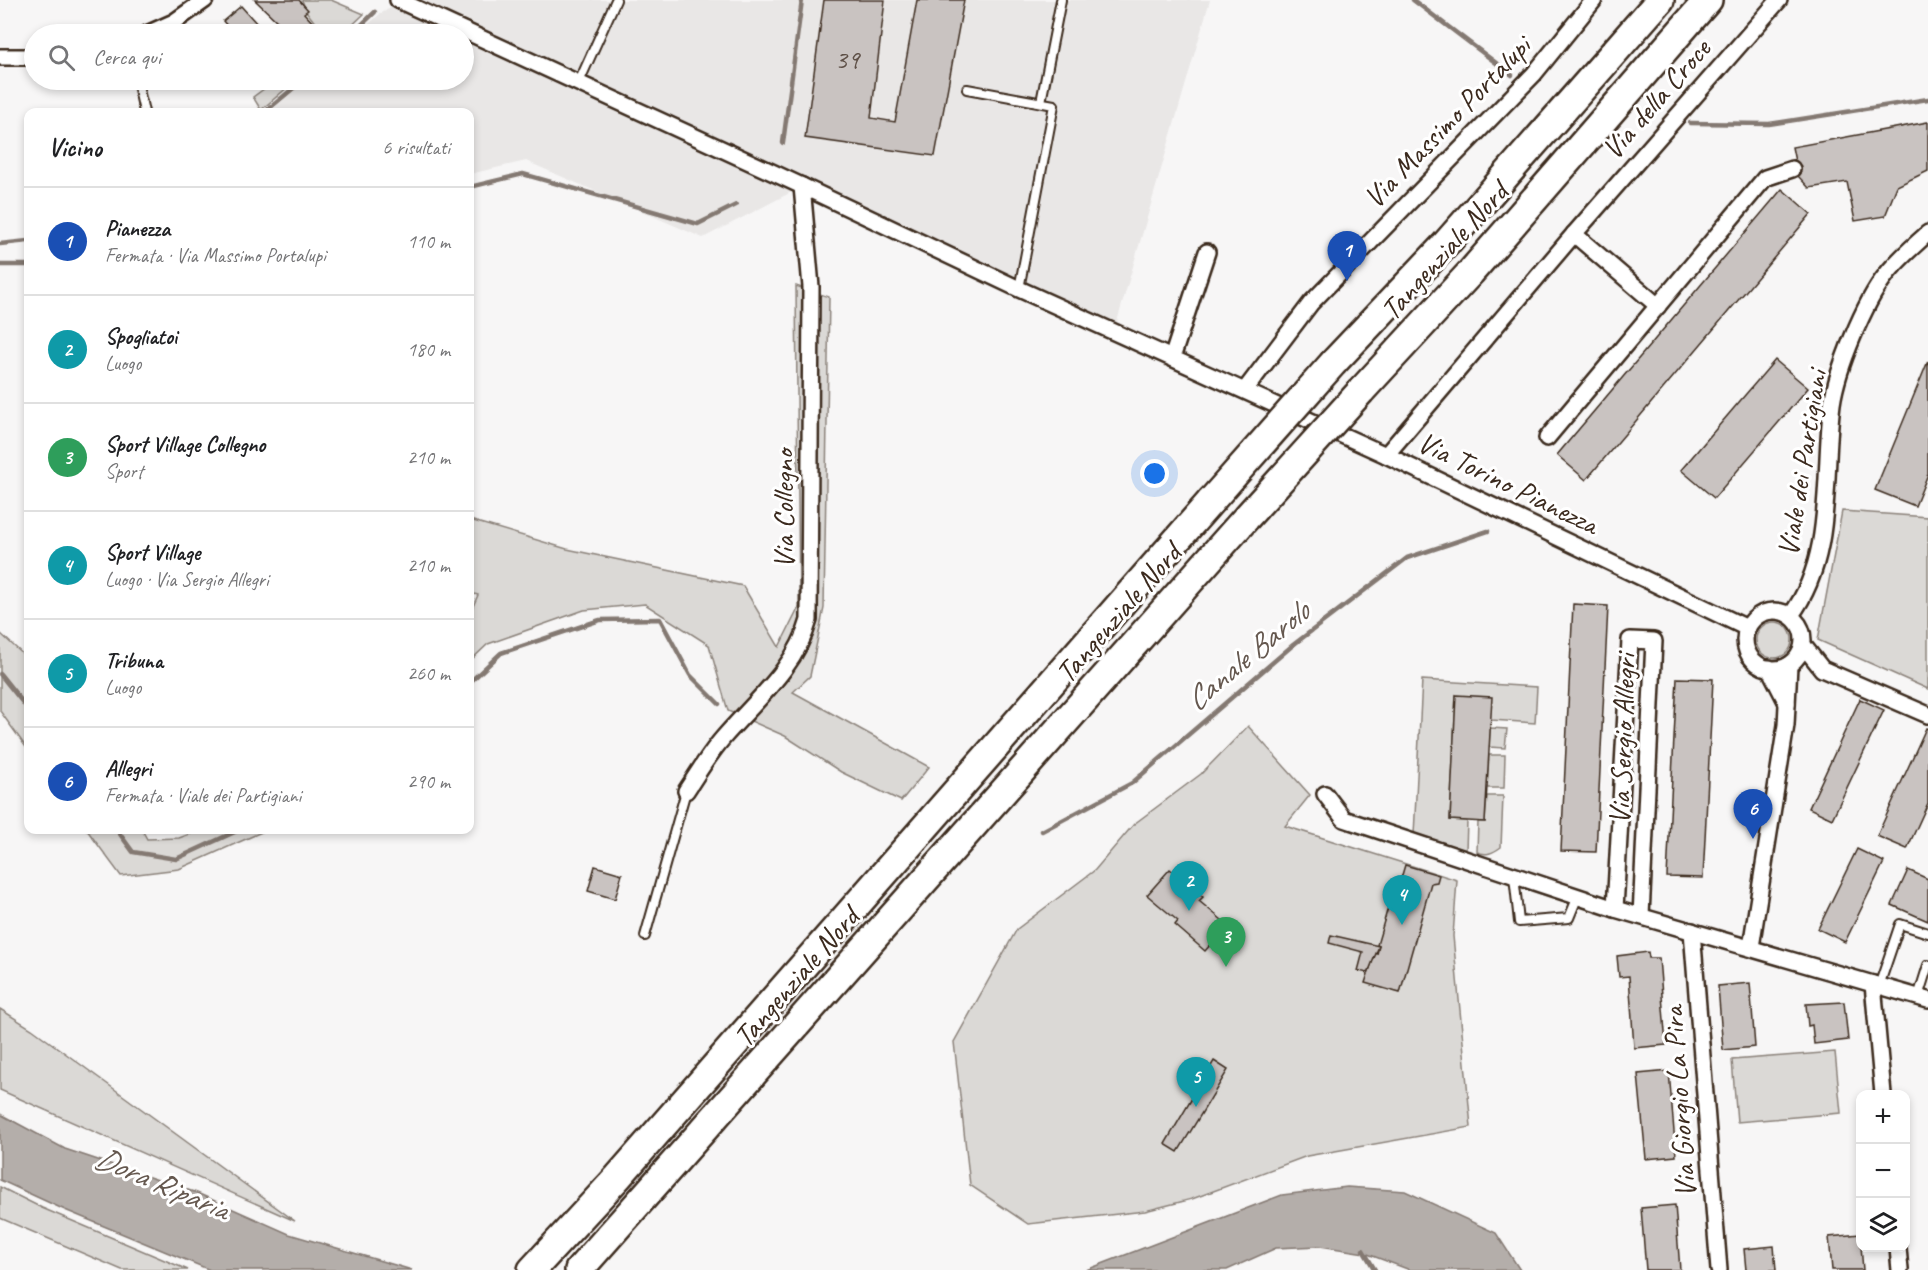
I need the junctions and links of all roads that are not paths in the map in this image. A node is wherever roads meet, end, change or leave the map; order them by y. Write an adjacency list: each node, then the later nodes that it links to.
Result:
1 (205, 0): 9 (street)
2 (398, 0): 10 (street)
3 (616, 0): 14 (lane)
4 (1061, 0): 17 (lane)
5 (1594, 0): 27 (street, Via Massimo Portalupi)
6 (1660, 0): 52 (highway, Tangenziale Nord, bridge)
7 (1708, 0): 53 (highway, Tangenziale Nord, bridge)
8 (1779, 0): 22 (street, Via della Croce)
9 (170, 24)
10 (451, 24)
11 (474, 34): 14 (street)
12 (0, 57): 13 (street)
13 (24, 57)
14 (579, 82): 20 (street)
15 (967, 89): 17 (lane)
16 (139, 90): 18 (lane)
17 (1041, 102): 24 (lane)
18 (143, 108)
19 (1792, 169): 25 (street)
20 (802, 186): 24 (street); 37 (street, Via Collegno)
21 (1928, 233): 30 (street, Viale dei Partigiani)
22 (1574, 234): 25 (street); 29 (street, Via della Croce)
23 (1208, 252): 26 (street)
24 (1018, 289): 26 (street)
25 (1658, 306): 28 (street)
26 (1172, 358): 27 (street)
27 (1245, 390): 29 (street, Via Torino Pianezza)
28 (1547, 438)
29 (1386, 455): 31 (street, Via Torino Pianezza)
30 (1791, 615): 31 (street); 32 (street)
31 (1747, 628): 34 (street)
32 (1803, 645): 33 (street); 36 (street)
33 (1789, 665): 34 (street); 35 (street)
34 (1769, 668): 35 (street)
35 (1787, 703): 46 (street)
36 (1928, 715)
37 (686, 791): 45 (lane)
38 (1325, 794): 39 (street)
39 (1514, 874): 40 (street); 40 (lane)
40 (1578, 896): 41 (street)
41 (1615, 909): 42 (street); 42 (street, Via Sergio Allegri)
42 (1641, 916): 43 (street)
43 (1692, 931): 46 (street); 54 (street, Via Giorgio La Pira)
44 (1928, 933): 48 (lane)
45 (645, 936)
46 (1751, 947): 48 (street)
47 (1928, 965): 49 (lane)
48 (1876, 985): 49 (street); 50 (street)
49 (1923, 998)
50 (1883, 1090)
51 (1898, 1252): 55 (street)
52 (532, 1270)
53 (579, 1270)
54 (1719, 1270)
55 (1900, 1270)

